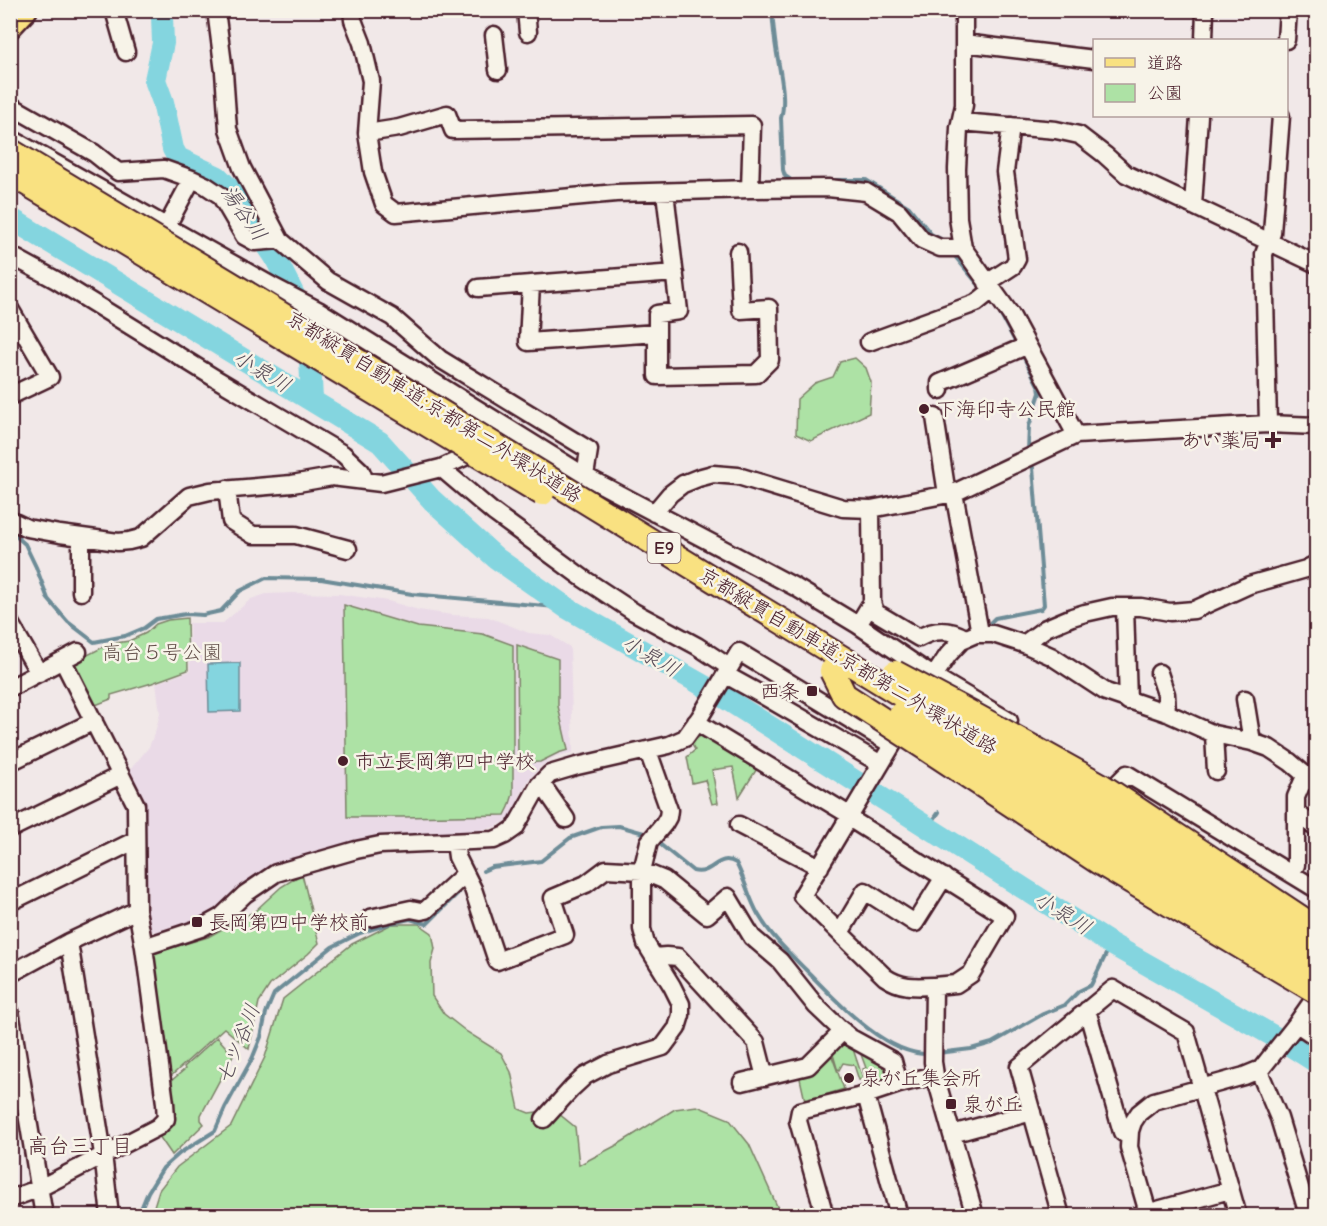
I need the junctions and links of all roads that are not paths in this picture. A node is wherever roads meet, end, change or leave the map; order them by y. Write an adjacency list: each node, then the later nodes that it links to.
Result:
1 (26, 10): 9 (main road)
2 (114, 10): 15 (street)
3 (216, 10): 32 (street)
4 (352, 10): 23 (street)
5 (526, 10): 10 (street)
6 (964, 10): 14 (street)
7 (1205, 10): 12 (street)
8 (1288, 10): 13 (street)
9 (10, 27)
10 (528, 32)
11 (494, 35): 17 (street)
12 (1204, 39)
13 (1286, 39)
14 (964, 43): 16 (street); 21 (street)
15 (126, 52)
16 (1093, 59)
17 (498, 70)
18 (13, 107): 27 (street)
19 (1199, 117): 30 (street)
20 (1281, 117): 33 (street)
21 (961, 122): 22 (street); 34 (street)
22 (1011, 126): 30 (street); 40 (street)
23 (367, 133): 28 (street); 29 (street)
24 (10, 138): 31 (street)
25 (10, 151): 64 (highway, 京都縦貫自動車道;京都第二外環状道路 / E9, bridge)
26 (10, 173): 74 (highway, 京都縦貫自動車道;京都第二外環状道路 / E9, bridge)
27 (192, 179): 31 (street); 32 (street)
28 (750, 189): 29 (street); 34 (street)
29 (665, 192): 38 (street)
30 (1193, 206): 33 (street)
31 (167, 226): 51 (street)
32 (267, 241): 54 (street)
33 (1269, 242): 37 (street); 49 (street)
34 (963, 248): 40 (street)
35 (738, 252): 43 (street)
36 (10, 255): 55 (street)
37 (1317, 264)
38 (675, 273): 39 (street); 43 (street)
39 (531, 284): 41 (street); 43 (street)
40 (990, 287): 44 (street); 45 (street)
41 (478, 288)
42 (10, 309): 47 (street)
43 (657, 333)
44 (869, 342)
45 (1026, 346): 46 (street); 52 (street)
46 (940, 390)
47 (10, 396)
48 (935, 417): 57 (street)
49 (1268, 424): 50 (street); 52 (street)
50 (1317, 426)
51 (511, 431): 53 (street); 54 (street)
52 (1076, 435): 57 (street)
53 (437, 469): 55 (street); 75 (street)
54 (585, 476): 59 (street)
55 (373, 482): 56 (street)
56 (227, 489): 61 (street); 62 (street)
57 (950, 494): 58 (street); 70 (street)
58 (871, 509): 59 (street); 66 (street)
59 (654, 513): 69 (street)
60 (10, 520): 61 (street)
61 (81, 537): 65 (street)
62 (348, 549)
63 (1317, 564): 67 (street)
64 (714, 579): 113 (highway, bridge); 117 (highway, 京都縦貫自動車道;京都第二外環状道路 / E9, bridge)
65 (81, 592)
66 (872, 602): 69 (street); 70 (street)
67 (1125, 607): 71 (street); 81 (street)
68 (10, 623): 76 (street)
69 (858, 625): 78 (street)
70 (972, 636): 71 (street); 78 (street)
71 (1024, 644): 81 (street)
72 (78, 652): 73 (street)
73 (63, 660): 76 (street); 84 (street)
74 (832, 671): 119 (highway, 京都縦貫自動車道;京都第二外環状道路 / E9, bridge); 122 (highway, bridge)
75 (724, 672): 83 (street); 87 (street); 90 (street)
76 (39, 673): 79 (street)
77 (1158, 673): 82 (street)
78 (933, 676): 87 (street); 95 (street)
79 (10, 688)
80 (1245, 699): 86 (street)
81 (1128, 701): 82 (street)
82 (1167, 713): 85 (street)
83 (698, 719): 88 (street); 97 (street)
84 (94, 721): 89 (street); 92 (street)
85 (1214, 734): 86 (street); 91 (street)
86 (1252, 742): 93 (street)
87 (892, 745): 90 (street)
88 (648, 751): 94 (street); 105 (street)
89 (10, 762)
90 (878, 768): 97 (street)
91 (1216, 771)
92 (121, 775): 101 (street); 102 (street)
93 (1311, 779): 96 (street)
94 (541, 783): 98 (street); 103 (street)
95 (1112, 789): 106 (street); 117 (street)
96 (1296, 812): 100 (street); 106 (street)
97 (851, 815): 104 (street); 107 (street)
98 (566, 819)
99 (739, 825): 104 (street)
100 (1317, 828)
101 (10, 829)
102 (136, 840): 110 (street); 111 (street)
103 (455, 842): 108 (street); 116 (street)
104 (820, 867): 114 (street)
105 (642, 871): 108 (street); 118 (street); 127 (street)
106 (1291, 873): 109 (street)
107 (944, 878): 114 (street); 121 (street)
108 (469, 880): 112 (street)
109 (1317, 889)
110 (10, 902)
111 (137, 910): 115 (street); 116 (street)
112 (370, 918)
113 (1317, 928)
114 (840, 933): 121 (street)
115 (69, 942): 120 (street); 141 (street)
116 (144, 946): 141 (street)
117 (1317, 949)
118 (654, 957): 132 (street); 138 (street)
119 (1317, 967)
120 (10, 974)
121 (934, 986): 131 (street)
122 (1317, 991)
123 (1317, 996): 126 (street)
124 (1087, 1010): 135 (street); 137 (street); 140 (street)
125 (10, 1011): 129 (street)
126 (1296, 1025): 128 (street); 130 (street)
127 (843, 1031): 132 (street); 134 (street)
128 (1317, 1037)
129 (14, 1049): 142 (street)
130 (1263, 1067): 135 (street); 145 (street)
131 (934, 1068): 134 (street); 139 (street)
132 (765, 1077): 133 (street)
133 (742, 1082)
134 (899, 1084): 136 (street)
135 (1202, 1088): 140 (street); 143 (street)
136 (866, 1095): 149 (street); 150 (street)
137 (1032, 1112): 139 (street); 152 (street)
138 (544, 1119)
139 (952, 1134): 151 (street)
140 (1129, 1137): 146 (street)
141 (103, 1154): 142 (street); 148 (street)
142 (40, 1188): 144 (street); 147 (street)
143 (1230, 1190): 146 (street); 153 (street)
144 (10, 1199)
145 (1312, 1211): 154 (street)
146 (1145, 1214)
147 (44, 1215)
148 (110, 1215)
149 (825, 1215)
150 (899, 1215)
151 (975, 1215)
152 (1061, 1215)
153 (1238, 1215)
154 (1290, 1215)

